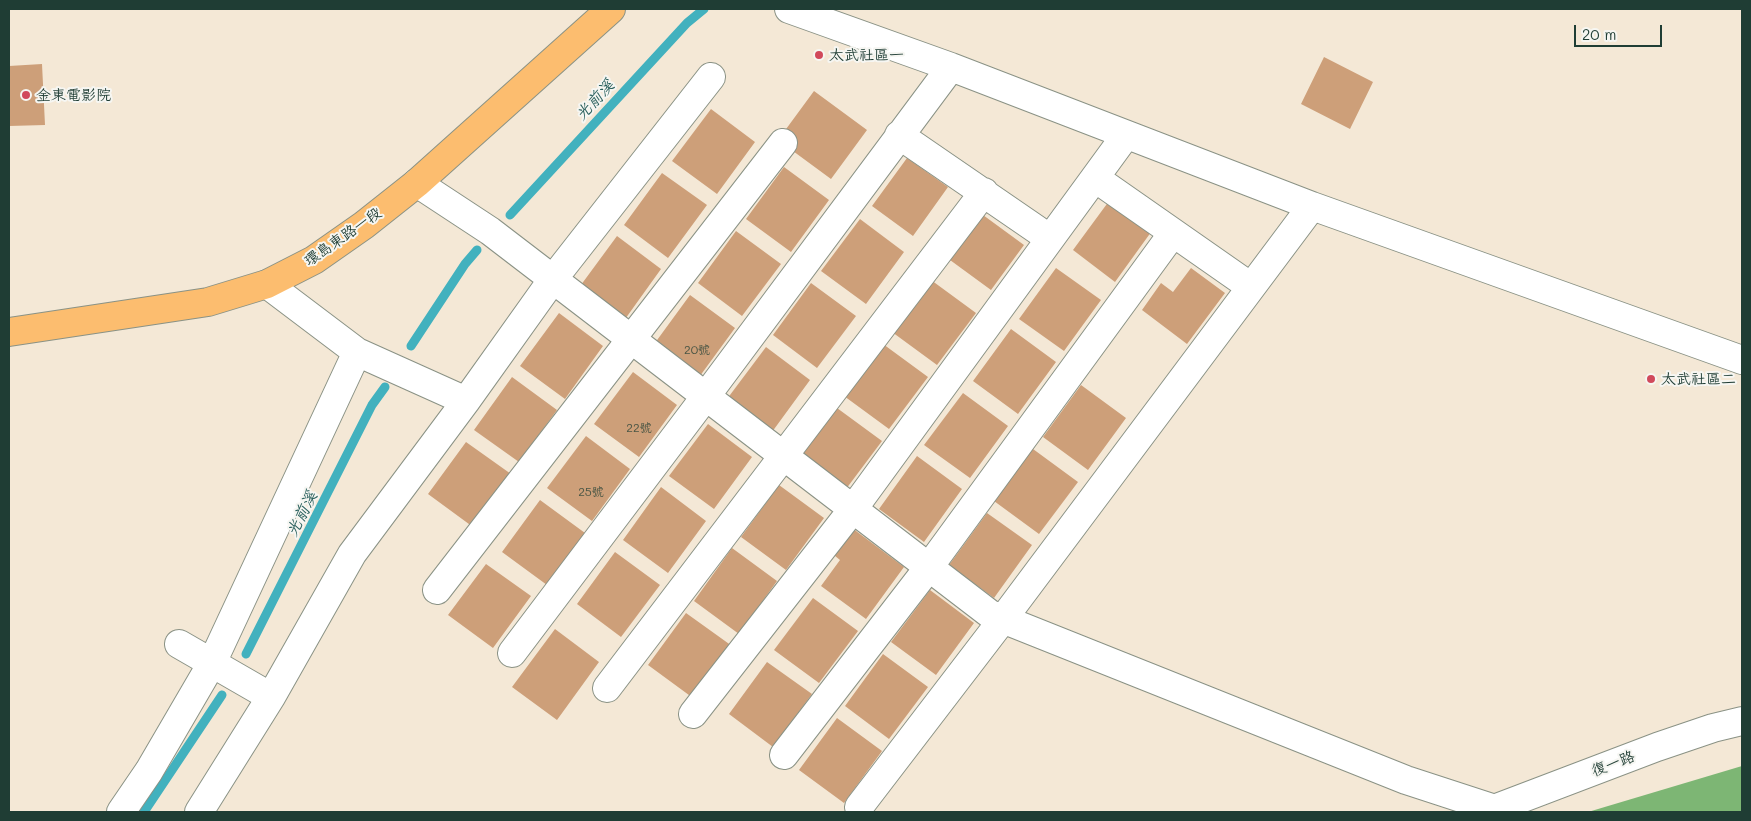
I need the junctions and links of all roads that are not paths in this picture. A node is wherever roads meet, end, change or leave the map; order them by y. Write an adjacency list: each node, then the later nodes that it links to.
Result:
1 (611, 9): 9 (main road, 環島東路一段)
2 (789, 9): 3 (street)
3 (951, 67): 5 (street); 6 (street)
4 (712, 77): 14 (street)
5 (899, 135): 10 (street); 21 (street)
6 (1126, 135): 8 (street); 11 (street)
7 (783, 143): 18 (street)
8 (1095, 178): 12 (street); 13 (street)
9 (416, 183): 14 (street); 15 (main road, 環島東路一段)
10 (984, 192): 13 (street); 23 (street)
11 (1312, 206): 16 (street); 20 (street)
12 (1173, 234): 16 (street); 25 (street)
13 (1049, 238): 24 (street)
14 (553, 279): 18 (street); 22 (street)
15 (267, 284): 17 (main road, 環島東路一段); 19 (street)
16 (1251, 287): 27 (street)
17 (9, 332)
18 (632, 339): 21 (street); 26 (street)
19 (357, 352): 22 (street); 30 (street)
20 (1742, 360)
21 (706, 396): 23 (street); 29 (street)
22 (466, 401): 32 (street)
23 (784, 456): 24 (street); 31 (street)
24 (853, 509): 25 (street); 33 (street)
25 (929, 567): 27 (street); 35 (street)
26 (437, 590)
27 (997, 617): 36 (street); 37 (street)
28 (179, 644): 30 (street)
29 (512, 653)
30 (212, 663): 32 (street); 38 (street)
31 (607, 688)
32 (271, 697): 39 (street)
33 (693, 714)
34 (1742, 721): 37 (street, 復一路)
35 (784, 755)
36 (859, 807)
37 (1492, 811)
38 (120, 812)
39 (199, 812)

